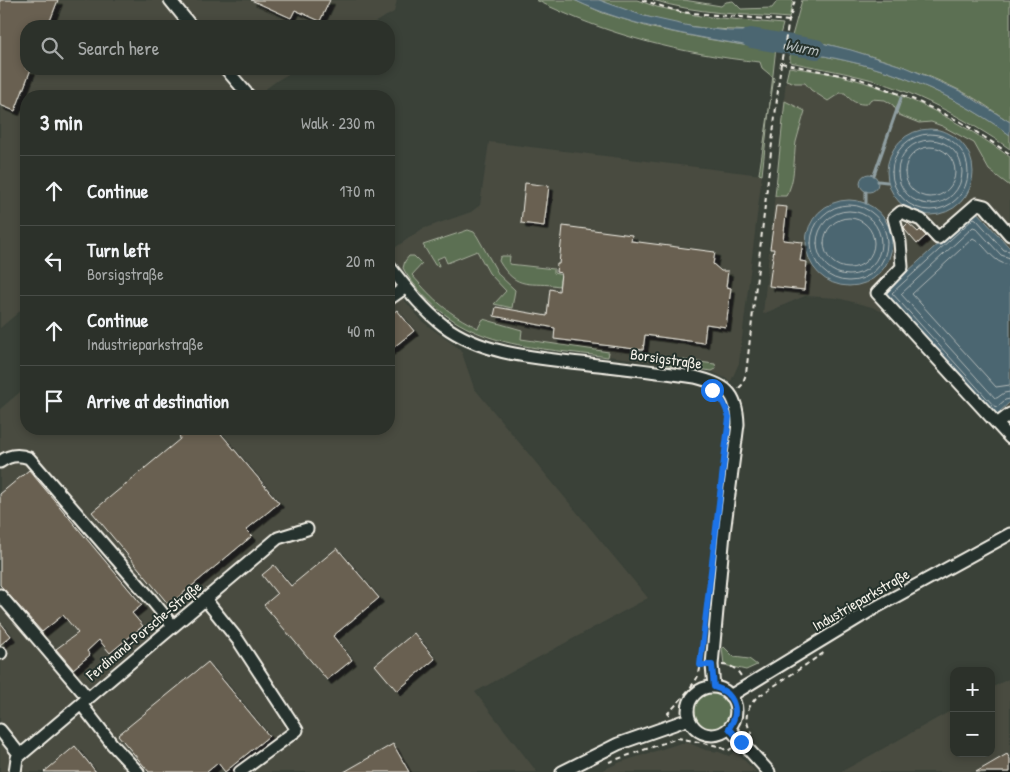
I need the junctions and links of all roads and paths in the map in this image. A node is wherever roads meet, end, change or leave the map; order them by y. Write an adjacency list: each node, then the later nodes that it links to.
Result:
1 (170, 0): 4 (street)
2 (642, 0): 5 (path)
3 (796, 0): 5 (path)
4 (186, 20)
5 (789, 23): 6 (path)
6 (781, 64): 9 (path); 14 (path)
7 (231, 75): 8 (street)
8 (244, 90)
9 (1010, 154)
10 (1010, 235): 16 (street)
11 (395, 273): 12 (street, Borsigstraße)
12 (406, 287): 13 (street); 14 (street, Borsigstraße)
13 (395, 295)
14 (732, 396): 26 (street)
15 (1010, 414): 16 (street)
16 (997, 424): 17 (street)
17 (1010, 438)
18 (0, 462): 23 (street)
19 (307, 529): 22 (street, Ferdinand-Porsche-Straße)
20 (1010, 534): 27 (street, Industrieparkstraße)
21 (0, 595): 31 (street)
22 (205, 599): 23 (street, Ferdinand-Porsche-Straße); 42 (street)
23 (173, 626): 31 (street, Ferdinand-Porsche-Straße)
24 (703, 637): 26 (path)
25 (830, 649): 30 (path)
26 (706, 665): 27 (path); 28 (street); 33 (path)
27 (748, 686): 29 (street, Industrieparkstraße); 30 (path)
28 (714, 687): 29 (street); 32 (street)
29 (730, 696): 34 (street)
30 (756, 698): 37 (path)
31 (84, 701): 38 (street, Ferdinand-Porsche-Straße); 41 (street)
32 (689, 719): 33 (street); 34 (street)
33 (672, 724): 36 (path); 43 (street)
34 (729, 728): 37 (street)
35 (0, 730): 38 (street)
36 (678, 738): 37 (path); 39 (path)
37 (741, 742): 44 (street)
38 (20, 755): 40 (street)
39 (604, 764)
40 (15, 772)
41 (138, 772)
42 (240, 772)
43 (562, 772)
44 (769, 772)

